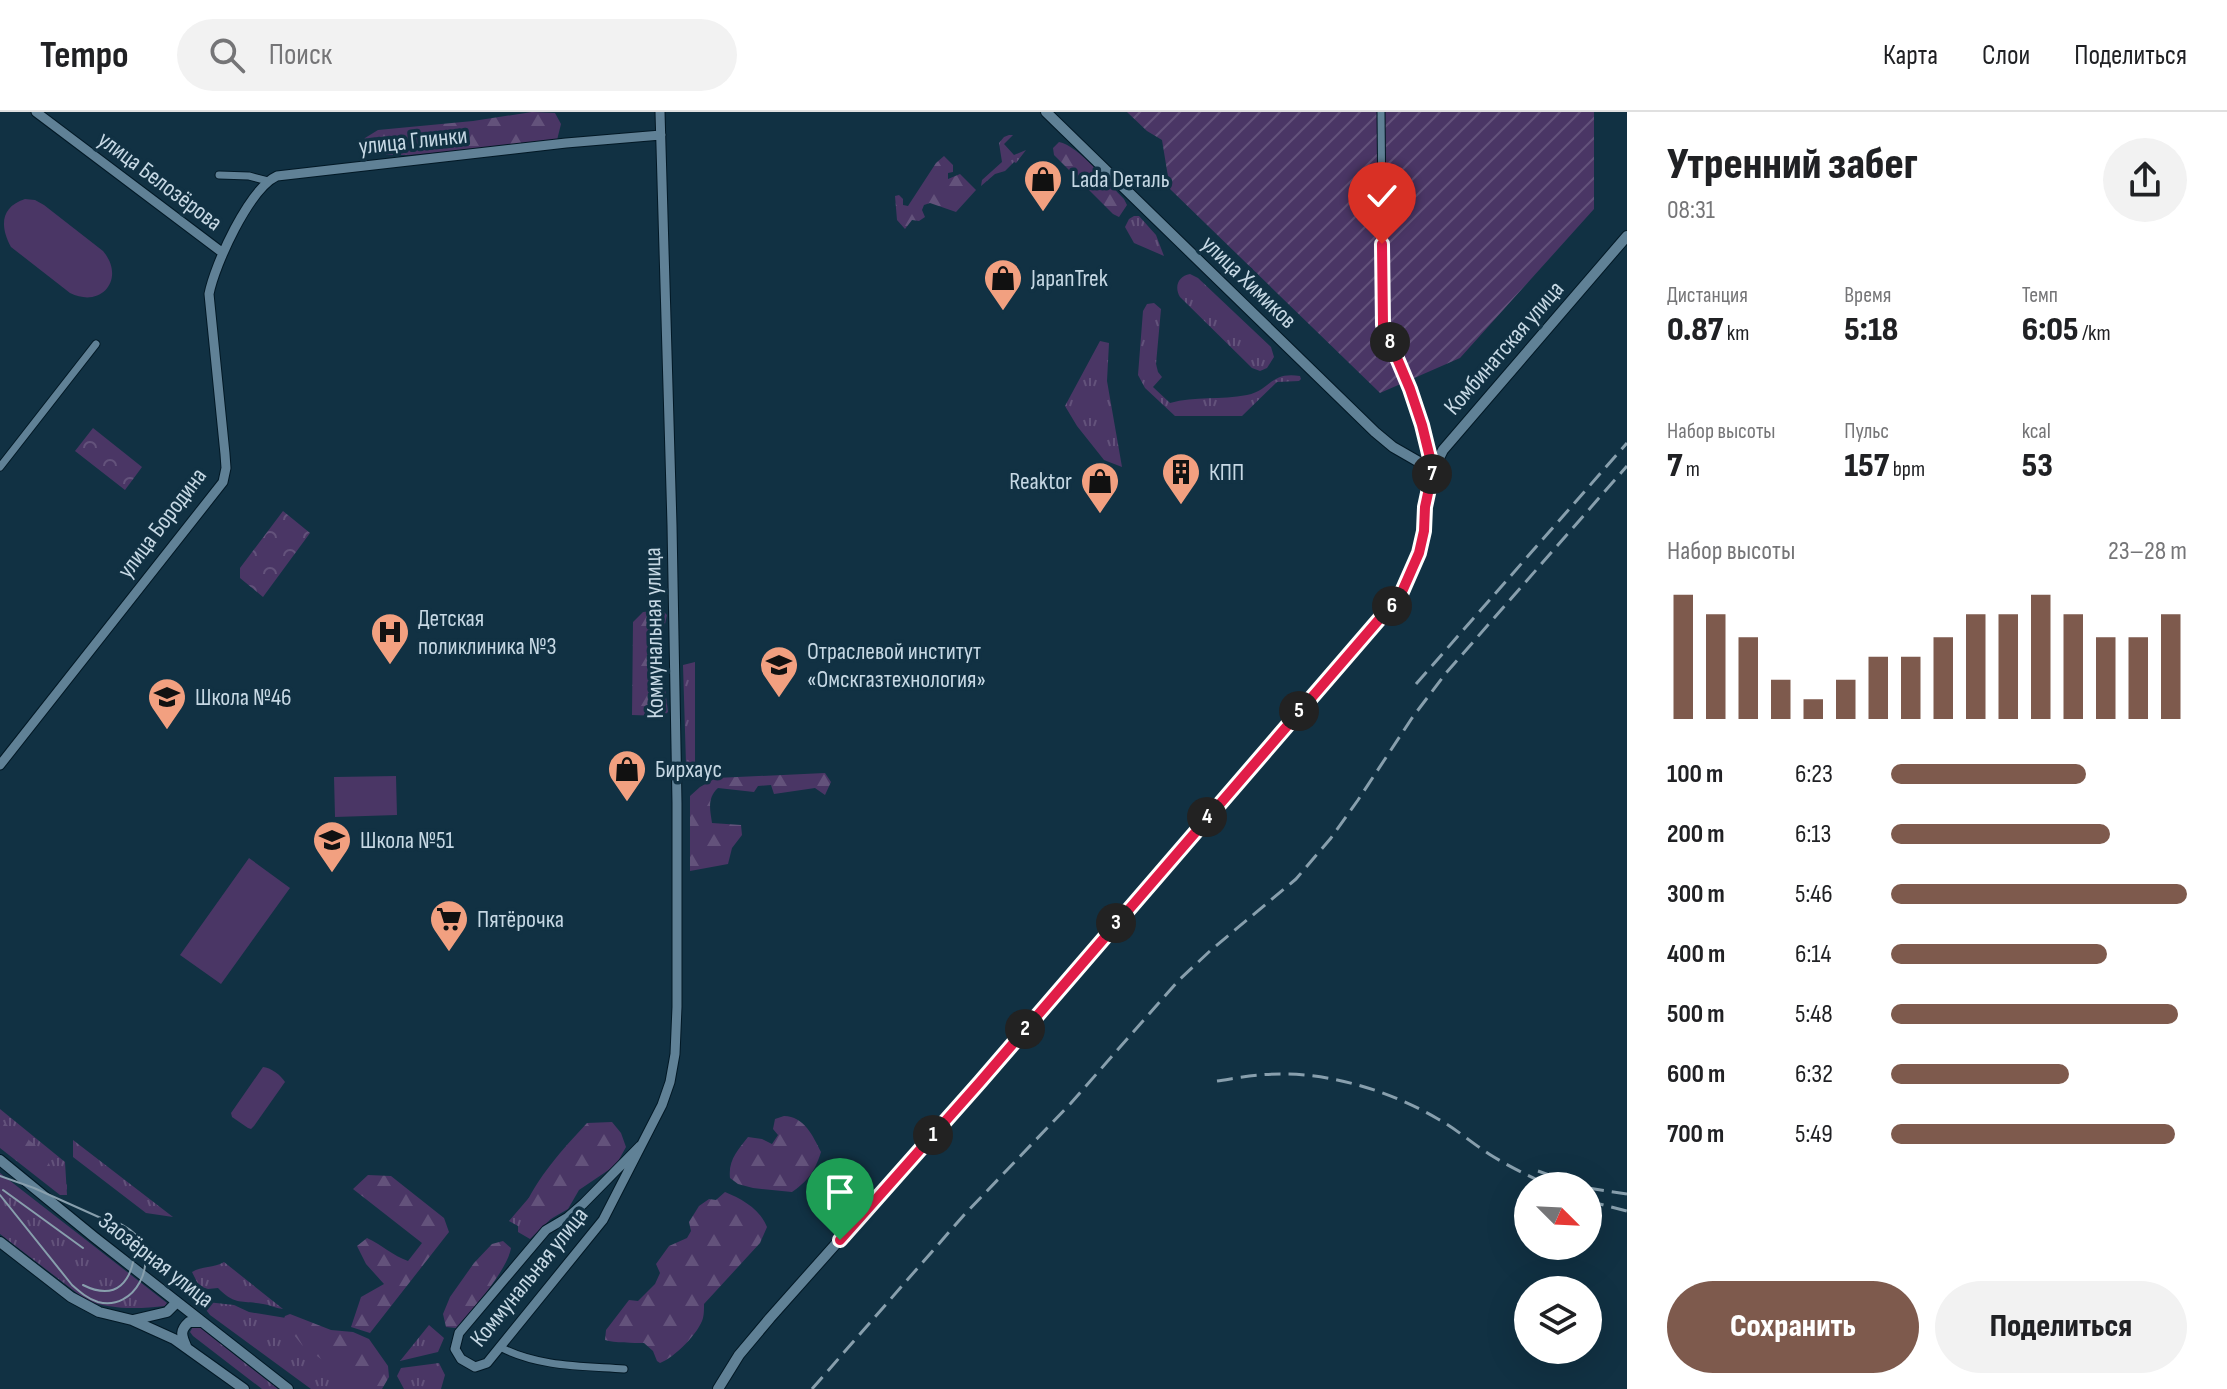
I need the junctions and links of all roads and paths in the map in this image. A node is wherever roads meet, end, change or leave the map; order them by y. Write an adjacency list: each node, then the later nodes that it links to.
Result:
1 (36, 112): 9 (street, улица Белозёрова)
2 (660, 112): 5 (street, Коммунальная улица)
3 (1046, 112): 12 (main road, улица Химиков)
4 (1381, 112): 12 (street)
5 (661, 135): 7 (street, улица Глинки); 14 (street, Коммунальная улица)
6 (219, 175): 7 (street, улица Глинки)
7 (268, 181): 9 (street, улица Бородина)
8 (1627, 236): 12 (main road, Комбинатская улица)
9 (223, 253): 13 (street, улица Бородина)
10 (96, 344): 11 (street)
11 (0, 467)
12 (1433, 470): 25 (main road, Комбинатская улица)
13 (0, 765)
14 (640, 1146): 21 (street, Коммунальная улица); 21 (street, Коммунальная улица)
15 (0, 1160): 17 (main road, Заозёрная улица)
16 (0, 1242): 18 (main road, Заозёрная улица)
17 (177, 1302): 18 (main road); 19 (main road, Заозёрная улица)
18 (132, 1320): 20 (main road, Заозёрная улица)
19 (203, 1322): 20 (main road); 24 (main road, Заозёрная улица)
20 (186, 1347): 23 (main road, Заозёрная улица)
21 (500, 1347): 22 (street)
22 (624, 1369)
23 (244, 1389)
24 (288, 1389)
25 (718, 1389)

